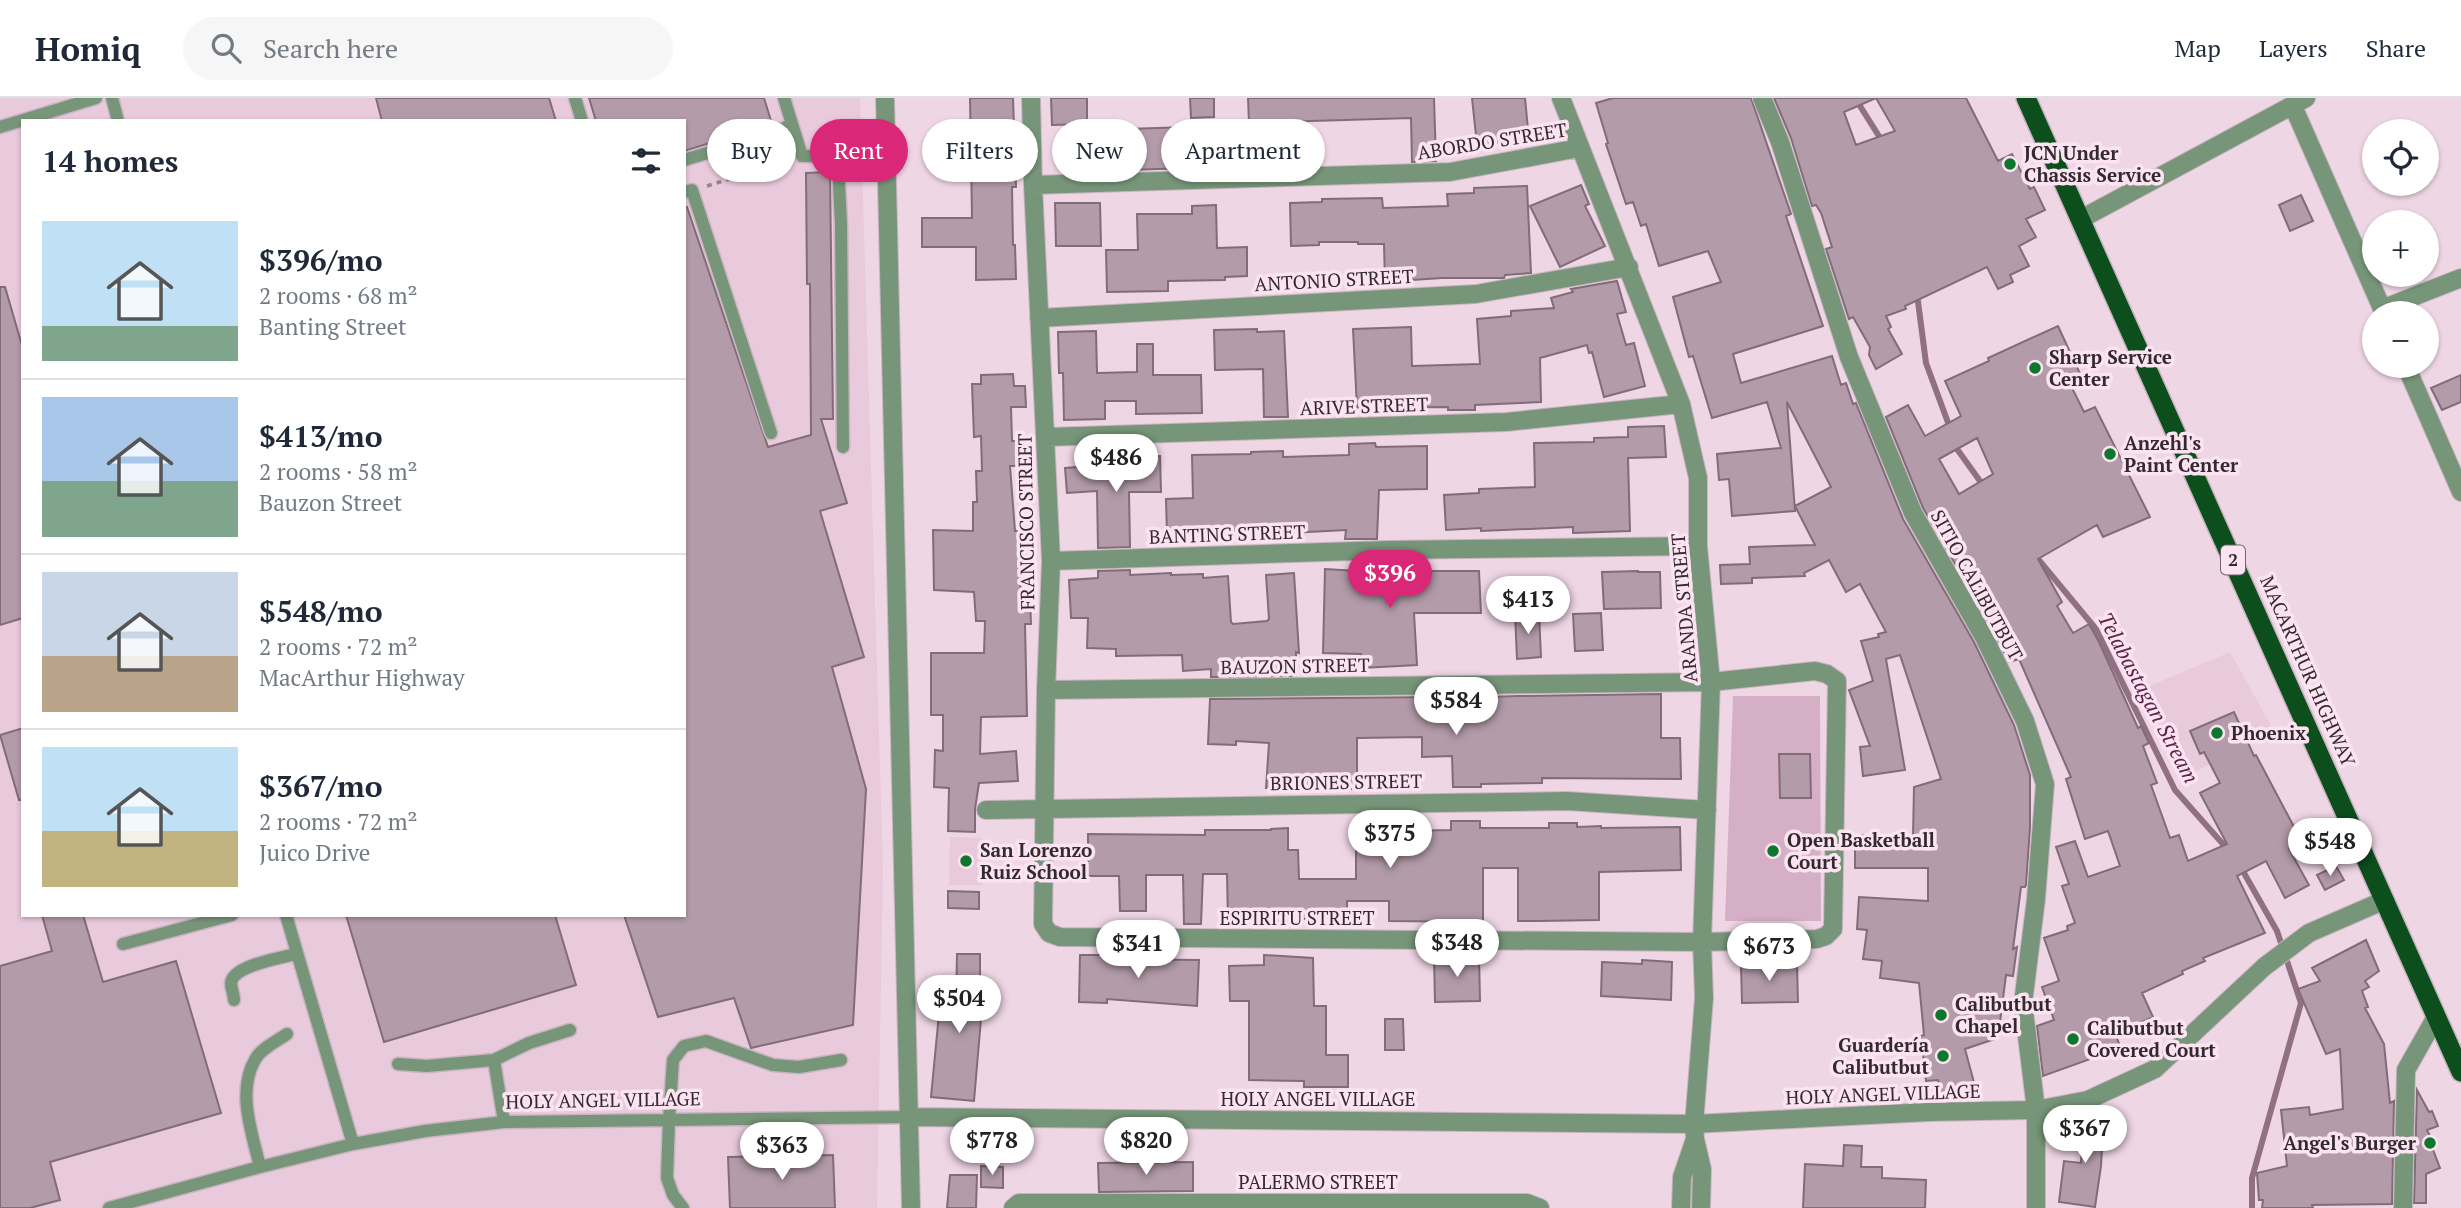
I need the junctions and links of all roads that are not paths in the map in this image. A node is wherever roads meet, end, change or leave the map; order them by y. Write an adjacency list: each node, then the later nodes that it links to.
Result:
1 (96, 98): 11 (lane)
2 (113, 98): 13 (lane)
3 (575, 98): 14 (lane)
4 (784, 98): 15 (lane)
5 (885, 98): 59 (street)
6 (1031, 98): 22 (street, FRANCISCO STREET)
7 (1561, 98): 19 (street, ARANDA STREET)
8 (1762, 98): 58 (street, SITIO CALIBUTBUT)
9 (2025, 98): 24 (highway, MACARTHUR HIGHWAY / 2)
10 (2300, 102): 24 (street); 27 (street)
11 (56, 115): 12 (lane)
12 (37, 119)
13 (118, 119)
14 (581, 119)
15 (790, 119)
16 (21, 122): 17 (lane)
17 (0, 127)
18 (796, 137): 34 (lane)
19 (1579, 148): 22 (street, ABORDO STREET); 25 (street, ARANDA STREET)
20 (707, 153): 21 (lane)
21 (686, 159)
22 (1033, 185): 29 (street, FRANCISCO STREET)
23 (688, 191): 32 (lane)
24 (2081, 219): 43 (highway, MACARTHUR HIGHWAY / 2)
25 (1629, 267): 29 (street, ANTONIO STREET); 31 (street, ARANDA STREET)
26 (2461, 278): 28 (street)
27 (2379, 301)
28 (2407, 301)
29 (1039, 318): 33 (street, FRANCISCO STREET)
30 (2411, 378): 35 (street)
31 (1681, 404): 33 (street, ARIVE STREET); 36 (street, ARANDA STREET)
32 (771, 433)
33 (1046, 437): 37 (street, FRANCISCO STREET)
34 (843, 447)
35 (2461, 492)
36 (1698, 546): 37 (street, BANTING STREET); 38 (street, ARANDA STREET)
37 (1052, 561): 39 (street, FRANCISCO STREET)
38 (1712, 682): 39 (street, BAUZON STREET); 42 (street, ARANDA STREET); 47 (street, BAUZON STREET)
39 (1046, 690): 40 (street, FRANCISCO STREET)
40 (1044, 807): 41 (street, BRIONES STREET); 42 (street, BRIONES STREET); 46 (street, FRANCISCO STREET)
41 (986, 810)
42 (1707, 810): 47 (street, ARANDA STREET)
43 (2385, 900): 51 (highway, MACARTHUR HIGHWAY / 2); 58 (street, HOLY ANGEL VILLAGE)
44 (224, 917): 48 (lane)
45 (287, 917): 49 (lane)
46 (1060, 937): 47 (street, ESPIRITU STREET)
47 (1702, 942): 62 (street, ARANDA STREET)
48 (123, 944)
49 (296, 954): 50 (lane); 63 (lane)
50 (234, 1000)
51 (2436, 1017): 57 (highway, MACARTHUR HIGHWAY / 2); 74 (street)
52 (570, 1030): 54 (lane)
53 (286, 1034): 64 (lane)
54 (494, 1060): 56 (lane); 61 (lane)
55 (841, 1060): 60 (lane)
56 (398, 1064)
57 (2461, 1072)
58 (2036, 1110): 62 (street, HOLY ANGEL VILLAGE); 73 (street, SITIO CALIBUTBUT)
59 (911, 1117): 60 (lane, HOLY ANGEL VILLAGE); 62 (street, HOLY ANGEL VILLAGE); 68 (street)
60 (668, 1120): 61 (lane, HOLY ANGEL VILLAGE); 67 (lane)
61 (504, 1122): 63 (lane, HOLY ANGEL VILLAGE)
62 (1695, 1131): 71 (street, ARANDA STREET); 72 (street, ARANDA STREET)
63 (353, 1144): 64 (lane, HOLY ANGEL VILLAGE)
64 (260, 1167): 66 (lane, HOLY ANGEL VILLAGE)
65 (1438, 1205): 69 (street, PALERMO STREET); 70 (street, PALERMO STREET)
66 (109, 1208)
67 (684, 1208)
68 (912, 1208)
69 (1013, 1208)
70 (1540, 1208)
71 (1681, 1208)
72 (1701, 1208)
73 (2036, 1208)
74 (2403, 1208)

